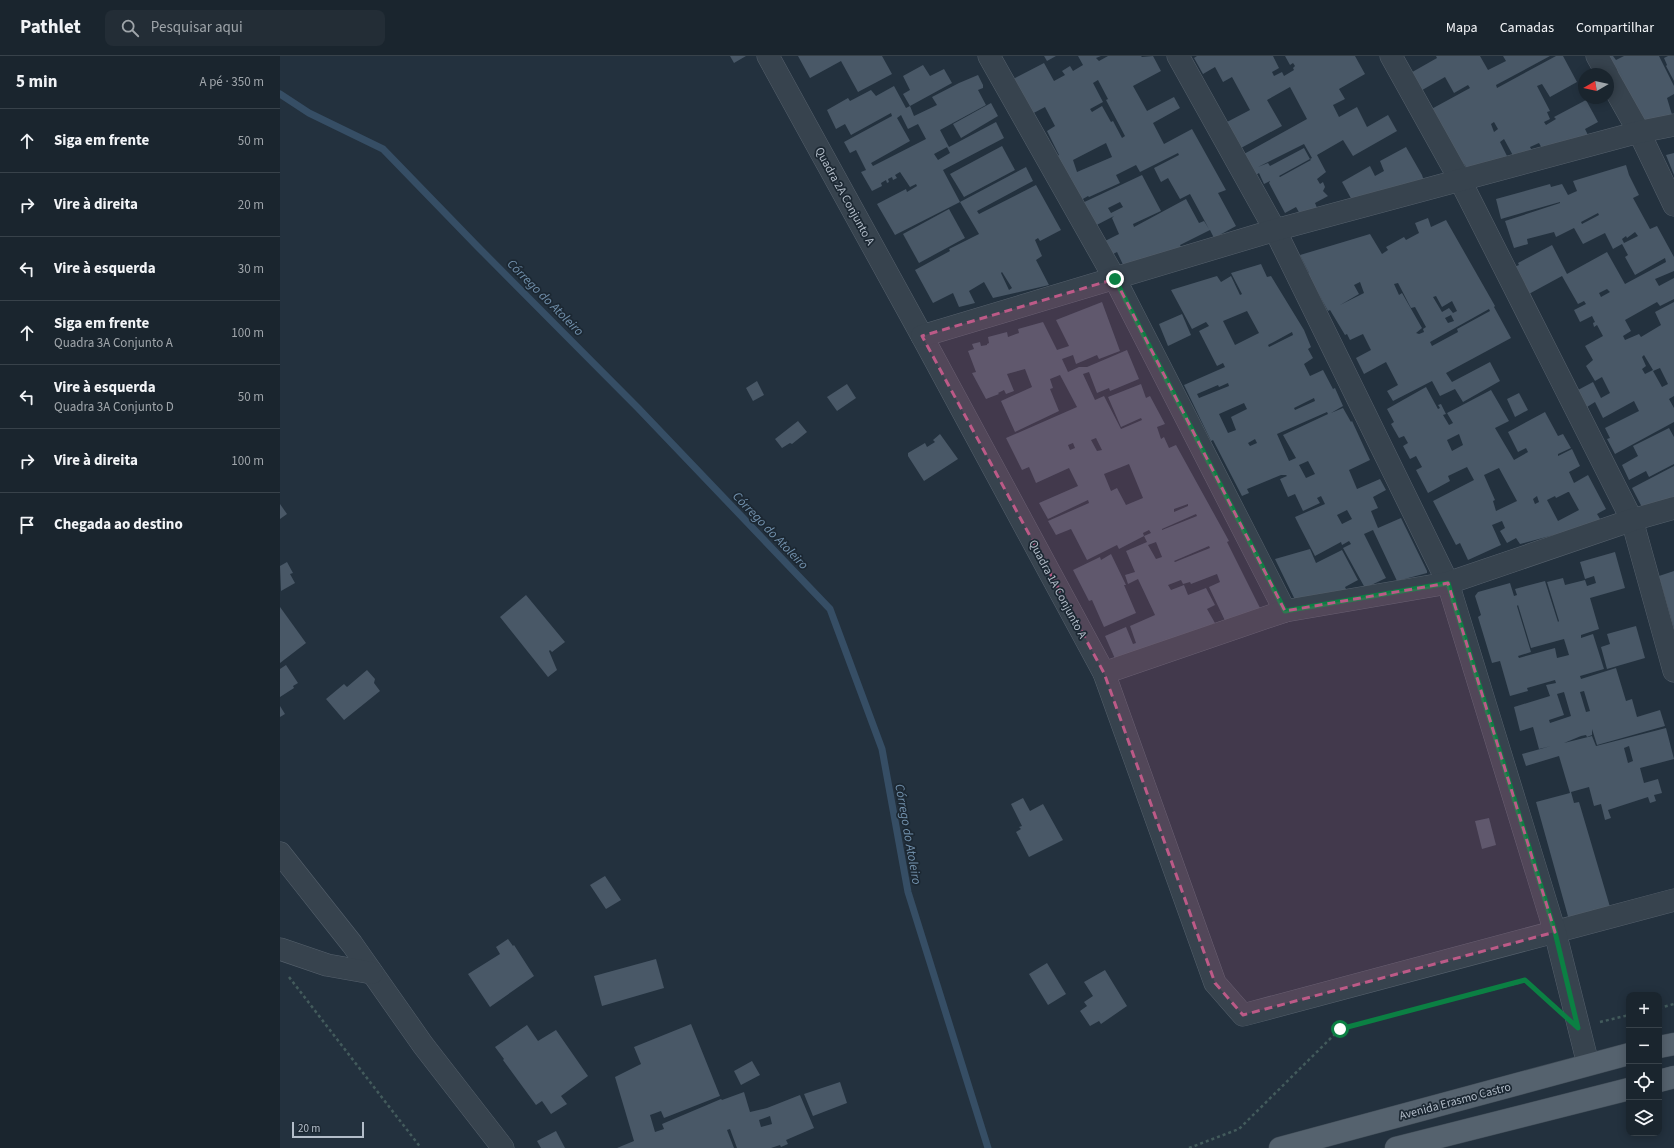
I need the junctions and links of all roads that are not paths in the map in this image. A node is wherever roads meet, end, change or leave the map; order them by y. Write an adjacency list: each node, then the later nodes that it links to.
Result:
1 (768, 56): 14 (street, Quadra 2A Conjunto A)
2 (989, 56): 13 (street)
3 (1178, 56): 12 (street)
4 (1391, 56): 10 (street)
5 (1597, 56): 6 (street)
6 (1603, 68)
7 (1614, 88): 9 (street)
8 (1674, 125): 9 (street)
9 (1639, 132): 10 (street); 11 (street)
10 (1460, 180): 12 (street); 16 (street)
11 (1674, 205)
12 (1275, 230): 13 (street); 17 (street)
13 (1115, 279): 14 (street); 18 (street)
14 (922, 336): 20 (street, Quadra 1A Conjunto A)
15 (1674, 508): 16 (street)
16 (1632, 520): 17 (street); 19 (street)
17 (1448, 583): 18 (street); 23 (street)
18 (1285, 611): 20 (street)
19 (1674, 671)
20 (1104, 673): 23 (street, Quadra 1A Conjunto A)
21 (280, 852): 25 (street)
22 (1674, 900): 23 (street)
23 (1555, 932): 29 (street)
24 (280, 949): 25 (street)
25 (372, 973): 33 (street)
26 (1674, 1044): 27 (main road)
27 (1662, 1046)
28 (1626, 1055): 29 (main road, Avenida Erasmo Castro)
29 (1588, 1064): 34 (main road, Avenida Erasmo Castro)
30 (1674, 1077): 31 (main road)
31 (1662, 1080)
32 (1626, 1090): 35 (main road)
33 (503, 1148)
34 (1280, 1148)
35 (1396, 1148)

